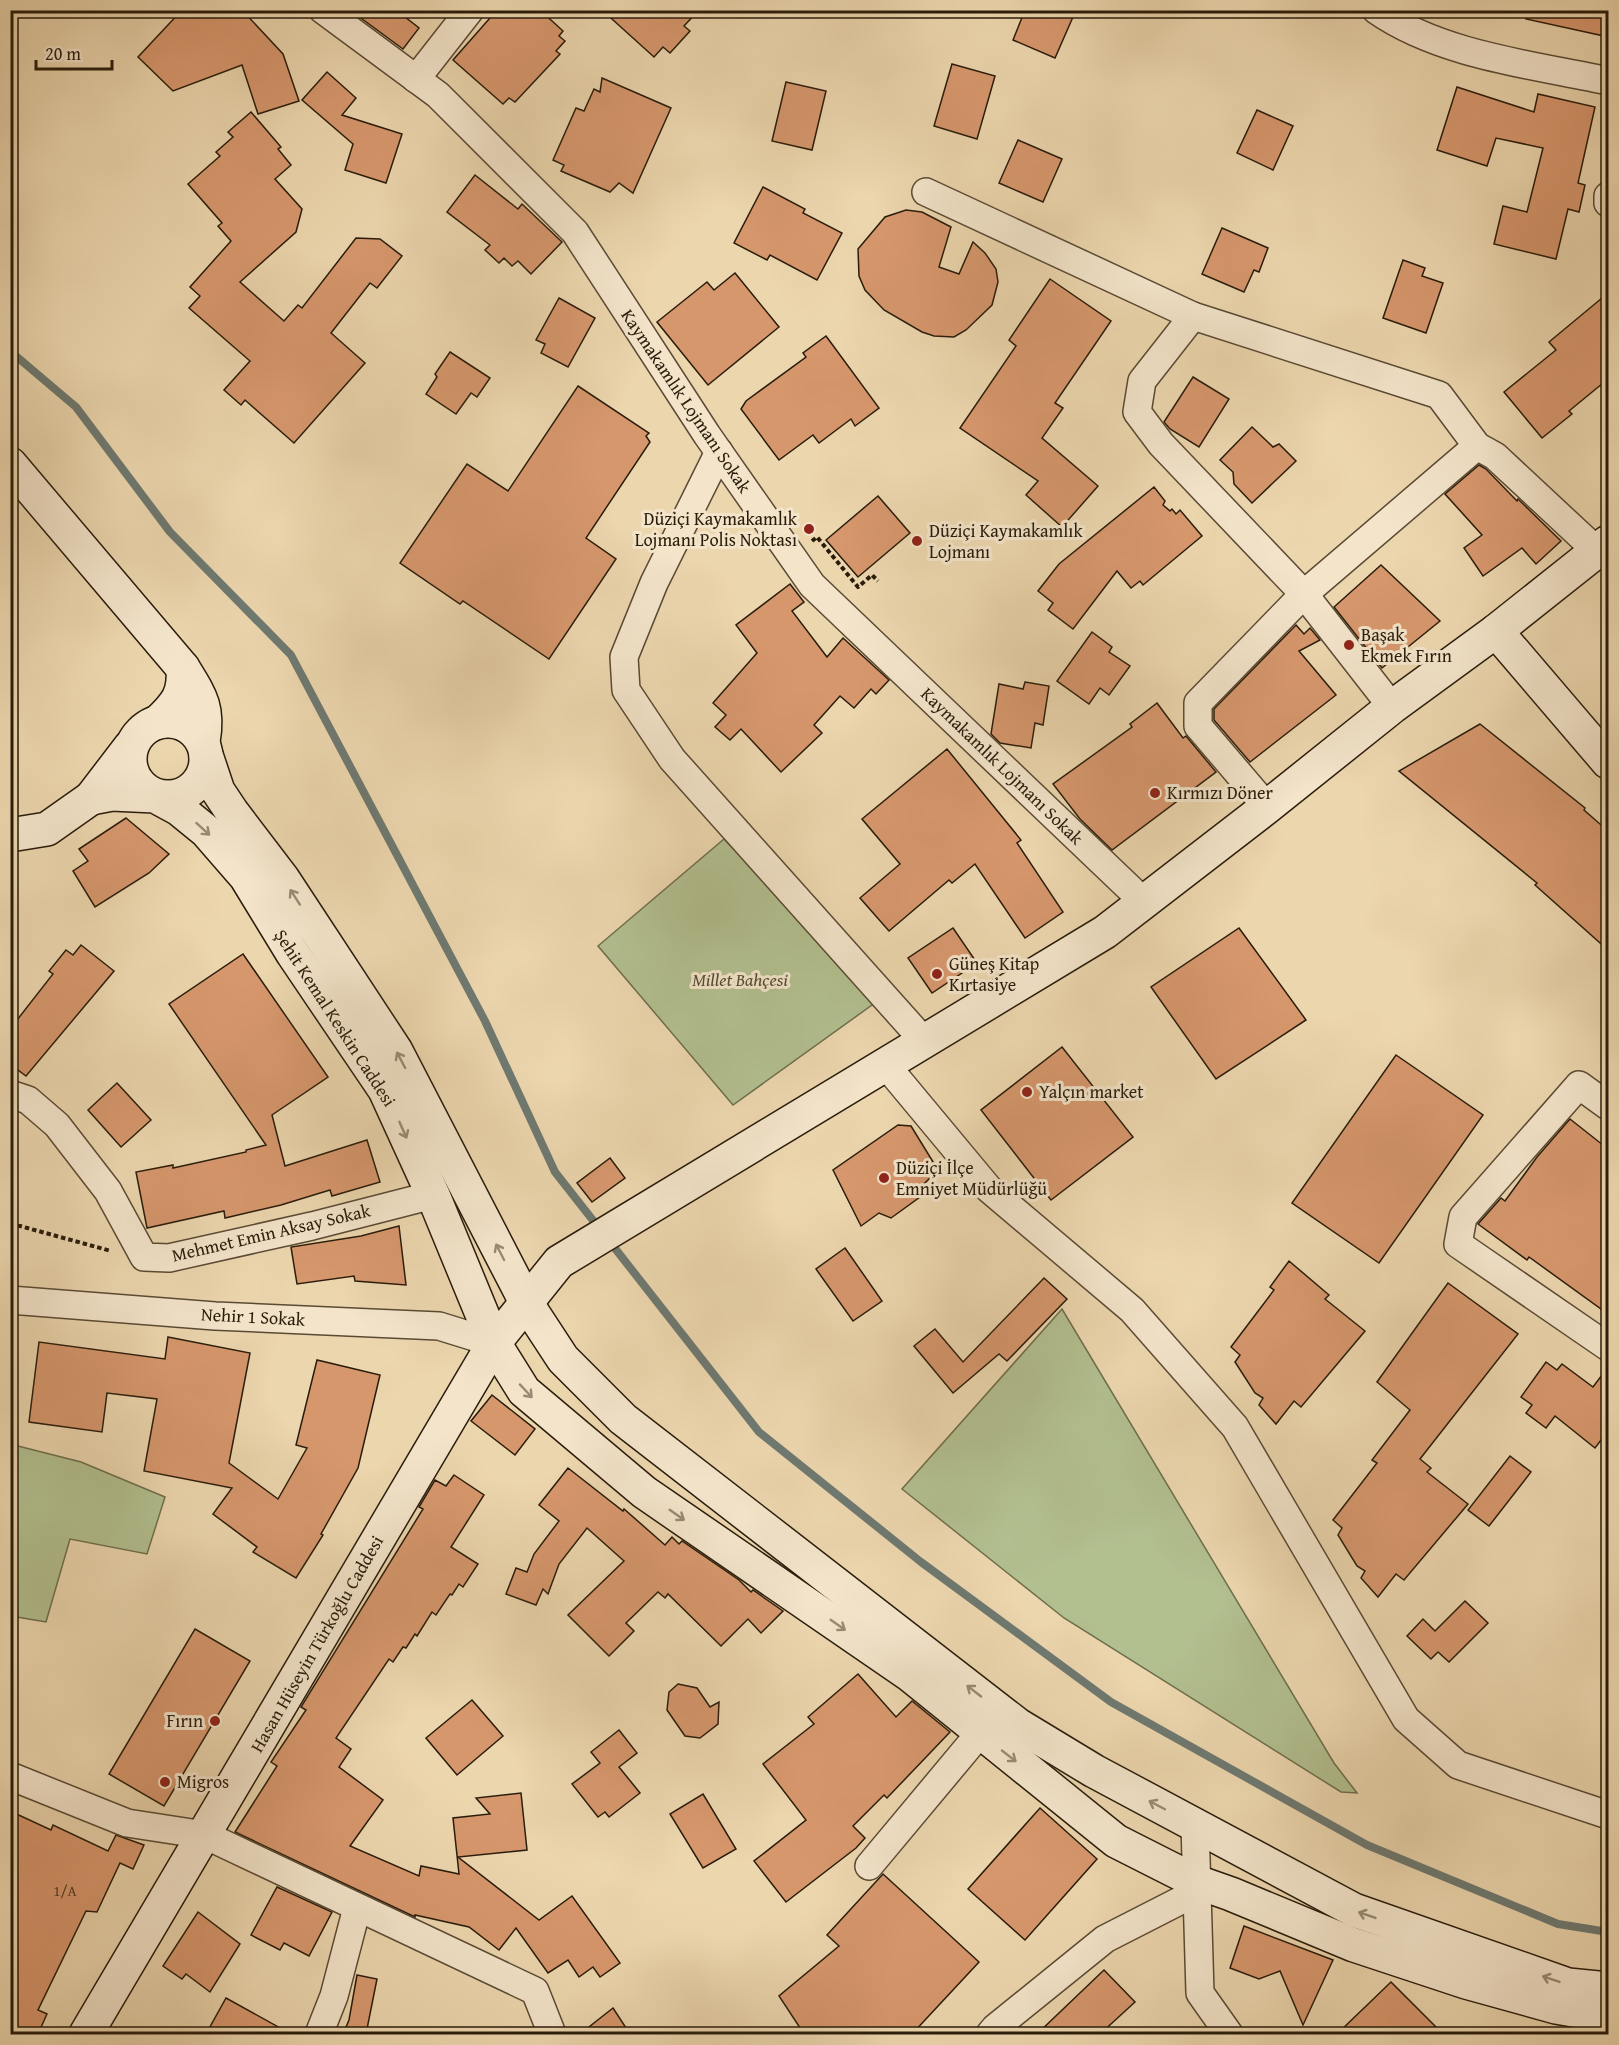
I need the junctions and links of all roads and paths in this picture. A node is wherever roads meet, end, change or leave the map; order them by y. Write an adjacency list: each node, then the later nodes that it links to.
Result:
1 (323, 10): 4 (street, Kaymakamlık Lojmanı Sokak)
2 (470, 10): 4 (street)
3 (1376, 10): 5 (street)
4 (416, 79): 11 (street, Kaymakamlık Lojmanı Sokak)
5 (1608, 81)
6 (926, 192): 9 (street)
7 (1608, 196): 8 (street)
8 (1608, 203)
9 (1192, 316): 10 (street); 16 (street)
10 (1477, 446): 13 (street); 16 (street)
11 (719, 452): 28 (street, Kaymakamlık Lojmanı Sokak); 29 (street)
12 (10, 464): 18 (street)
13 (1603, 547): 17 (street)
14 (838, 562): 15 (path)
15 (878, 581)
16 (1304, 594): 19 (street); 26 (street)
17 (1496, 631): 19 (street); 23 (street)
18 (183, 668): 20 (street); 22 (street)
19 (1392, 707): 26 (street)
20 (158, 722): 21 (street); 22 (street)
21 (130, 747): 24 (street); 25 (street)
22 (205, 749): 24 (street); 37 (street, one-way to 22)
23 (1608, 762)
24 (155, 796): 25 (street); 33 (street, Şehit Kemal Keskin Caddesi, one-way to 33)
25 (91, 798): 27 (street)
26 (1267, 807): 28 (street)
27 (10, 835)
28 (1144, 902): 29 (street)
29 (924, 1041): 30 (street)
30 (885, 1064): 37 (street, Hasan Hüseyin Türkoğlu Caddesi); 42 (street)
31 (10, 1094): 35 (street)
32 (1608, 1106): 39 (street)
33 (433, 1195): 35 (street, Mehmet Emin Aksay Sokak); 38 (street, Şehit Kemal Keskin Caddesi)
34 (10, 1226): 35 (path)
35 (144, 1257)
36 (10, 1300): 38 (street, Nehir 1 Sokak)
37 (527, 1304): 38 (street, Hasan Hüseyin Türkoğlu Caddesi); 43 (street, one-way to 37)
38 (494, 1343): 40 (street, Şehit Kemal Keskin Caddesi, one-way to 40); 44 (street, Hasan Hüseyin Türkoğlu Caddesi)
39 (1608, 1347)
40 (980, 1733): 45 (street); 46 (street, Şehit Kemal Keskin Caddesi, one-way to 46)
41 (10, 1776): 44 (street)
42 (1608, 1815)
43 (1195, 1825): 46 (street); 48 (street, one-way to 43)
44 (205, 1835): 47 (street); 50 (street, Hasan Hüseyin Türkoğlu Caddesi)
45 (869, 1866)
46 (1197, 1887): 49 (street, Şehit Kemal Keskin Caddesi); 53 (street); 54 (street)
47 (357, 1908): 51 (street); 52 (street)
48 (1608, 1989)
49 (1608, 2016)
50 (86, 2034)
51 (319, 2034)
52 (552, 2034)
53 (990, 2034)
54 (1229, 2034)

